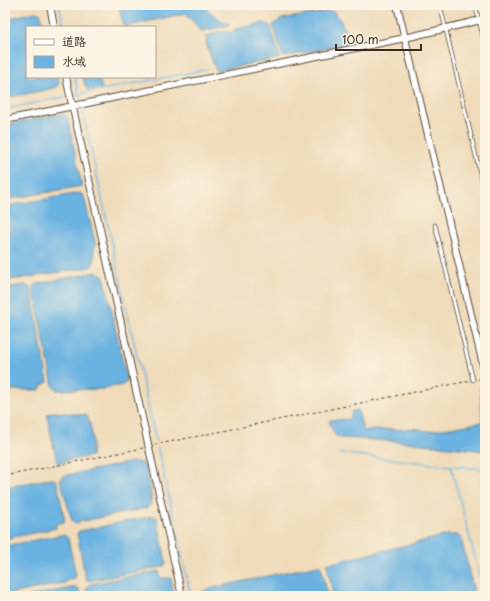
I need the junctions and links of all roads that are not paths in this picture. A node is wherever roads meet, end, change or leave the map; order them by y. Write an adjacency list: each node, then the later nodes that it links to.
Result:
1 (50, 5): 6 (street)
2 (397, 5): 8 (street)
3 (440, 5): 7 (lane)
4 (475, 5): 5 (lane)
5 (482, 20): 7 (street); 9 (lane)
6 (54, 26)
7 (447, 28): 8 (street); 13 (lane)
8 (405, 38): 11 (street); 15 (street)
9 (485, 44)
10 (66, 78): 11 (street)
11 (72, 106): 12 (street); 17 (street)
12 (5, 120)
13 (485, 194)
14 (435, 226): 16 (lane)
15 (485, 374)
16 (473, 380)
17 (182, 596)

